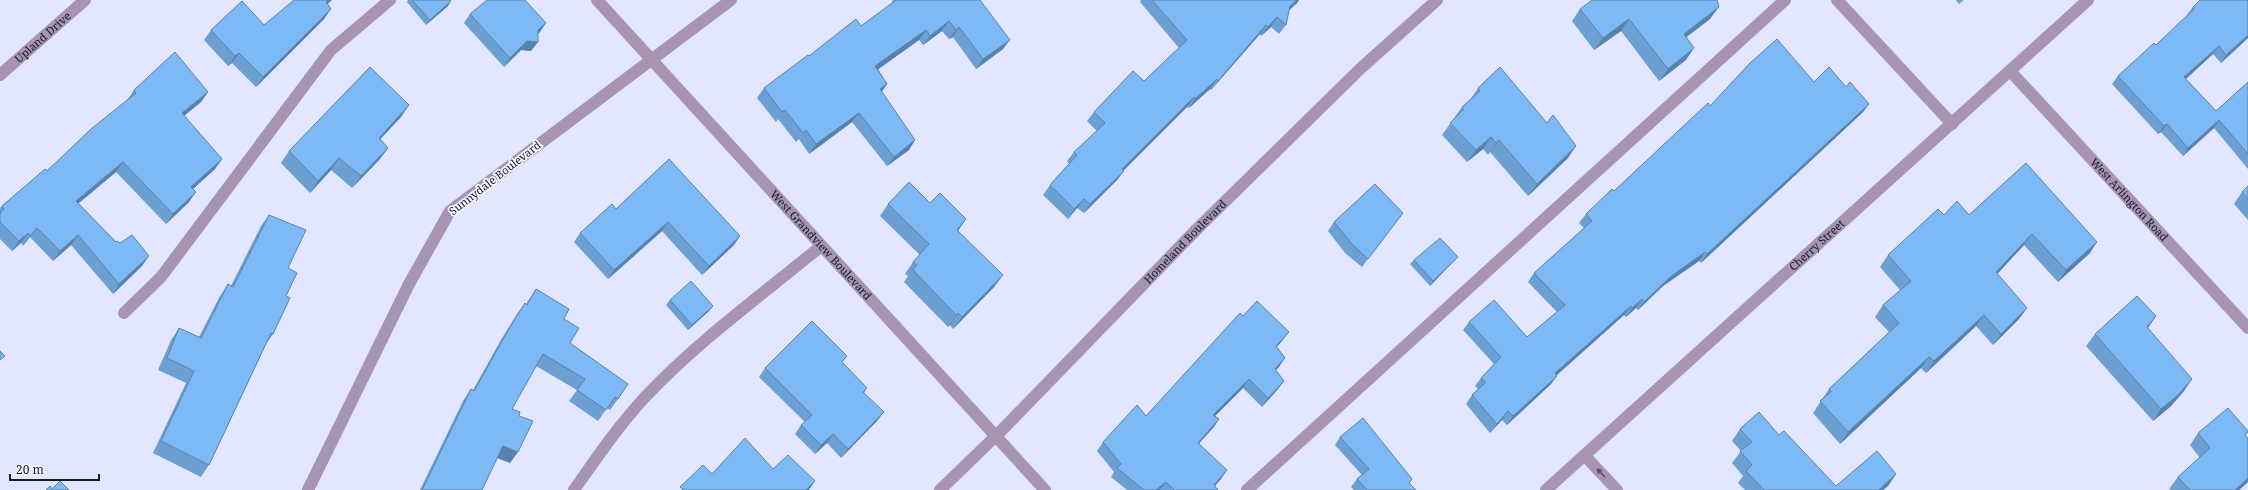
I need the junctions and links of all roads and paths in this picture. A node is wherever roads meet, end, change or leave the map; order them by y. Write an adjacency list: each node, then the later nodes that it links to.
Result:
1 (86, 0): 11 (street, Upland Drive)
2 (390, 0): 14 (street)
3 (597, 0): 9 (street, West Grandview Boulevard)
4 (731, 0): 9 (street, Sunnydale Boulevard)
5 (1437, 0): 16 (street, Homeland Boulevard)
6 (1785, 0): 22 (street)
7 (1837, 0): 12 (street)
8 (2088, 0): 10 (street, Cherry Street)
9 (652, 58): 13 (street, West Grandview Boulevard); 18 (street, Sunnydale Boulevard)
10 (2011, 72): 12 (street, Cherry Street); 15 (street, West Arlington Road)
11 (0, 75)
12 (1952, 124): 17 (street, Cherry Street)
13 (821, 246): 16 (street, West Grandview Boulevard); 19 (street)
14 (124, 313)
15 (2248, 328)
16 (996, 436): 20 (street, Homeland Boulevard); 21 (street, West Grandview Boulevard)
17 (1585, 456): 23 (street, Cherry Street); 24 (street, one-way to 17)
18 (308, 490)
19 (574, 490)
20 (940, 490)
21 (1045, 490)
22 (1247, 490)
23 (1547, 490)
24 (1617, 490)

